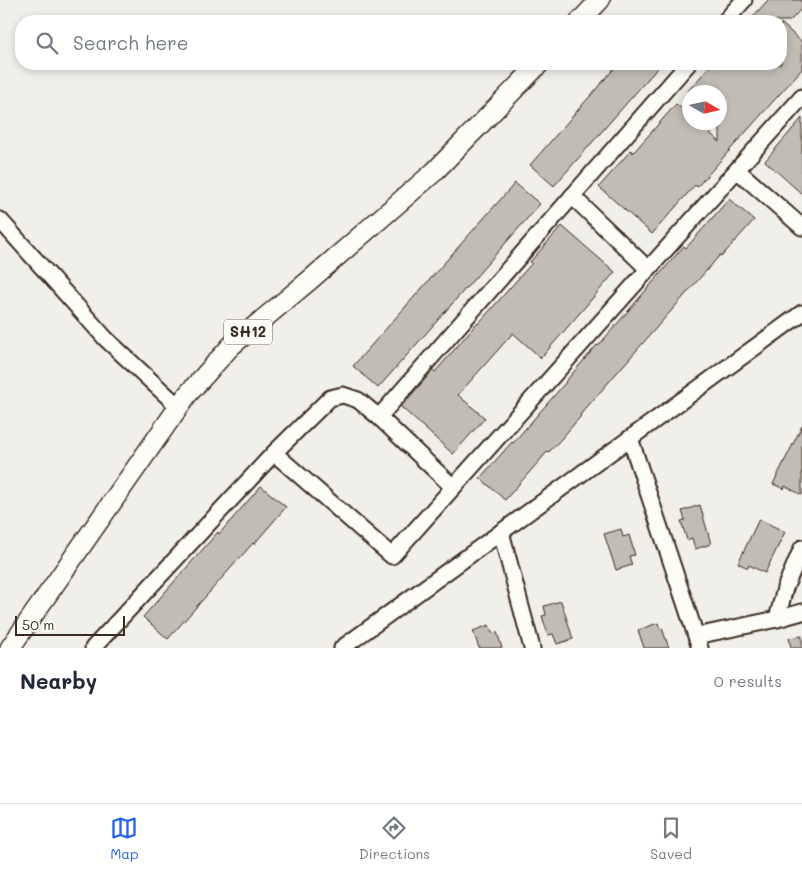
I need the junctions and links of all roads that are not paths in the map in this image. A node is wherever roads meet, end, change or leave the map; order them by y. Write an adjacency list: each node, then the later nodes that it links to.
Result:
1 (600, 0): 3 (main road)
2 (744, 0): 4 (street)
3 (586, 15)
4 (730, 15)
5 (533, 70): 14 (main road, SH12)
6 (683, 70): 9 (street)
7 (802, 97): 8 (street)
8 (737, 170): 11 (street); 12 (street)
9 (572, 196): 12 (street); 15 (street)
10 (0, 220): 14 (street)
11 (802, 227)
12 (648, 269): 18 (street)
13 (802, 313): 16 (street)
14 (179, 407): 24 (main road, SH12)
15 (379, 417): 17 (street); 18 (street)
16 (630, 438): 19 (street); 23 (street)
17 (274, 453): 18 (street); 26 (street)
18 (453, 487)
19 (501, 532): 25 (street); 27 (street)
20 (802, 548): 22 (street)
21 (802, 612): 22 (street)
22 (777, 619): 23 (street)
23 (698, 642)
24 (14, 647)
25 (346, 647)
26 (93, 648)
27 (532, 648)

